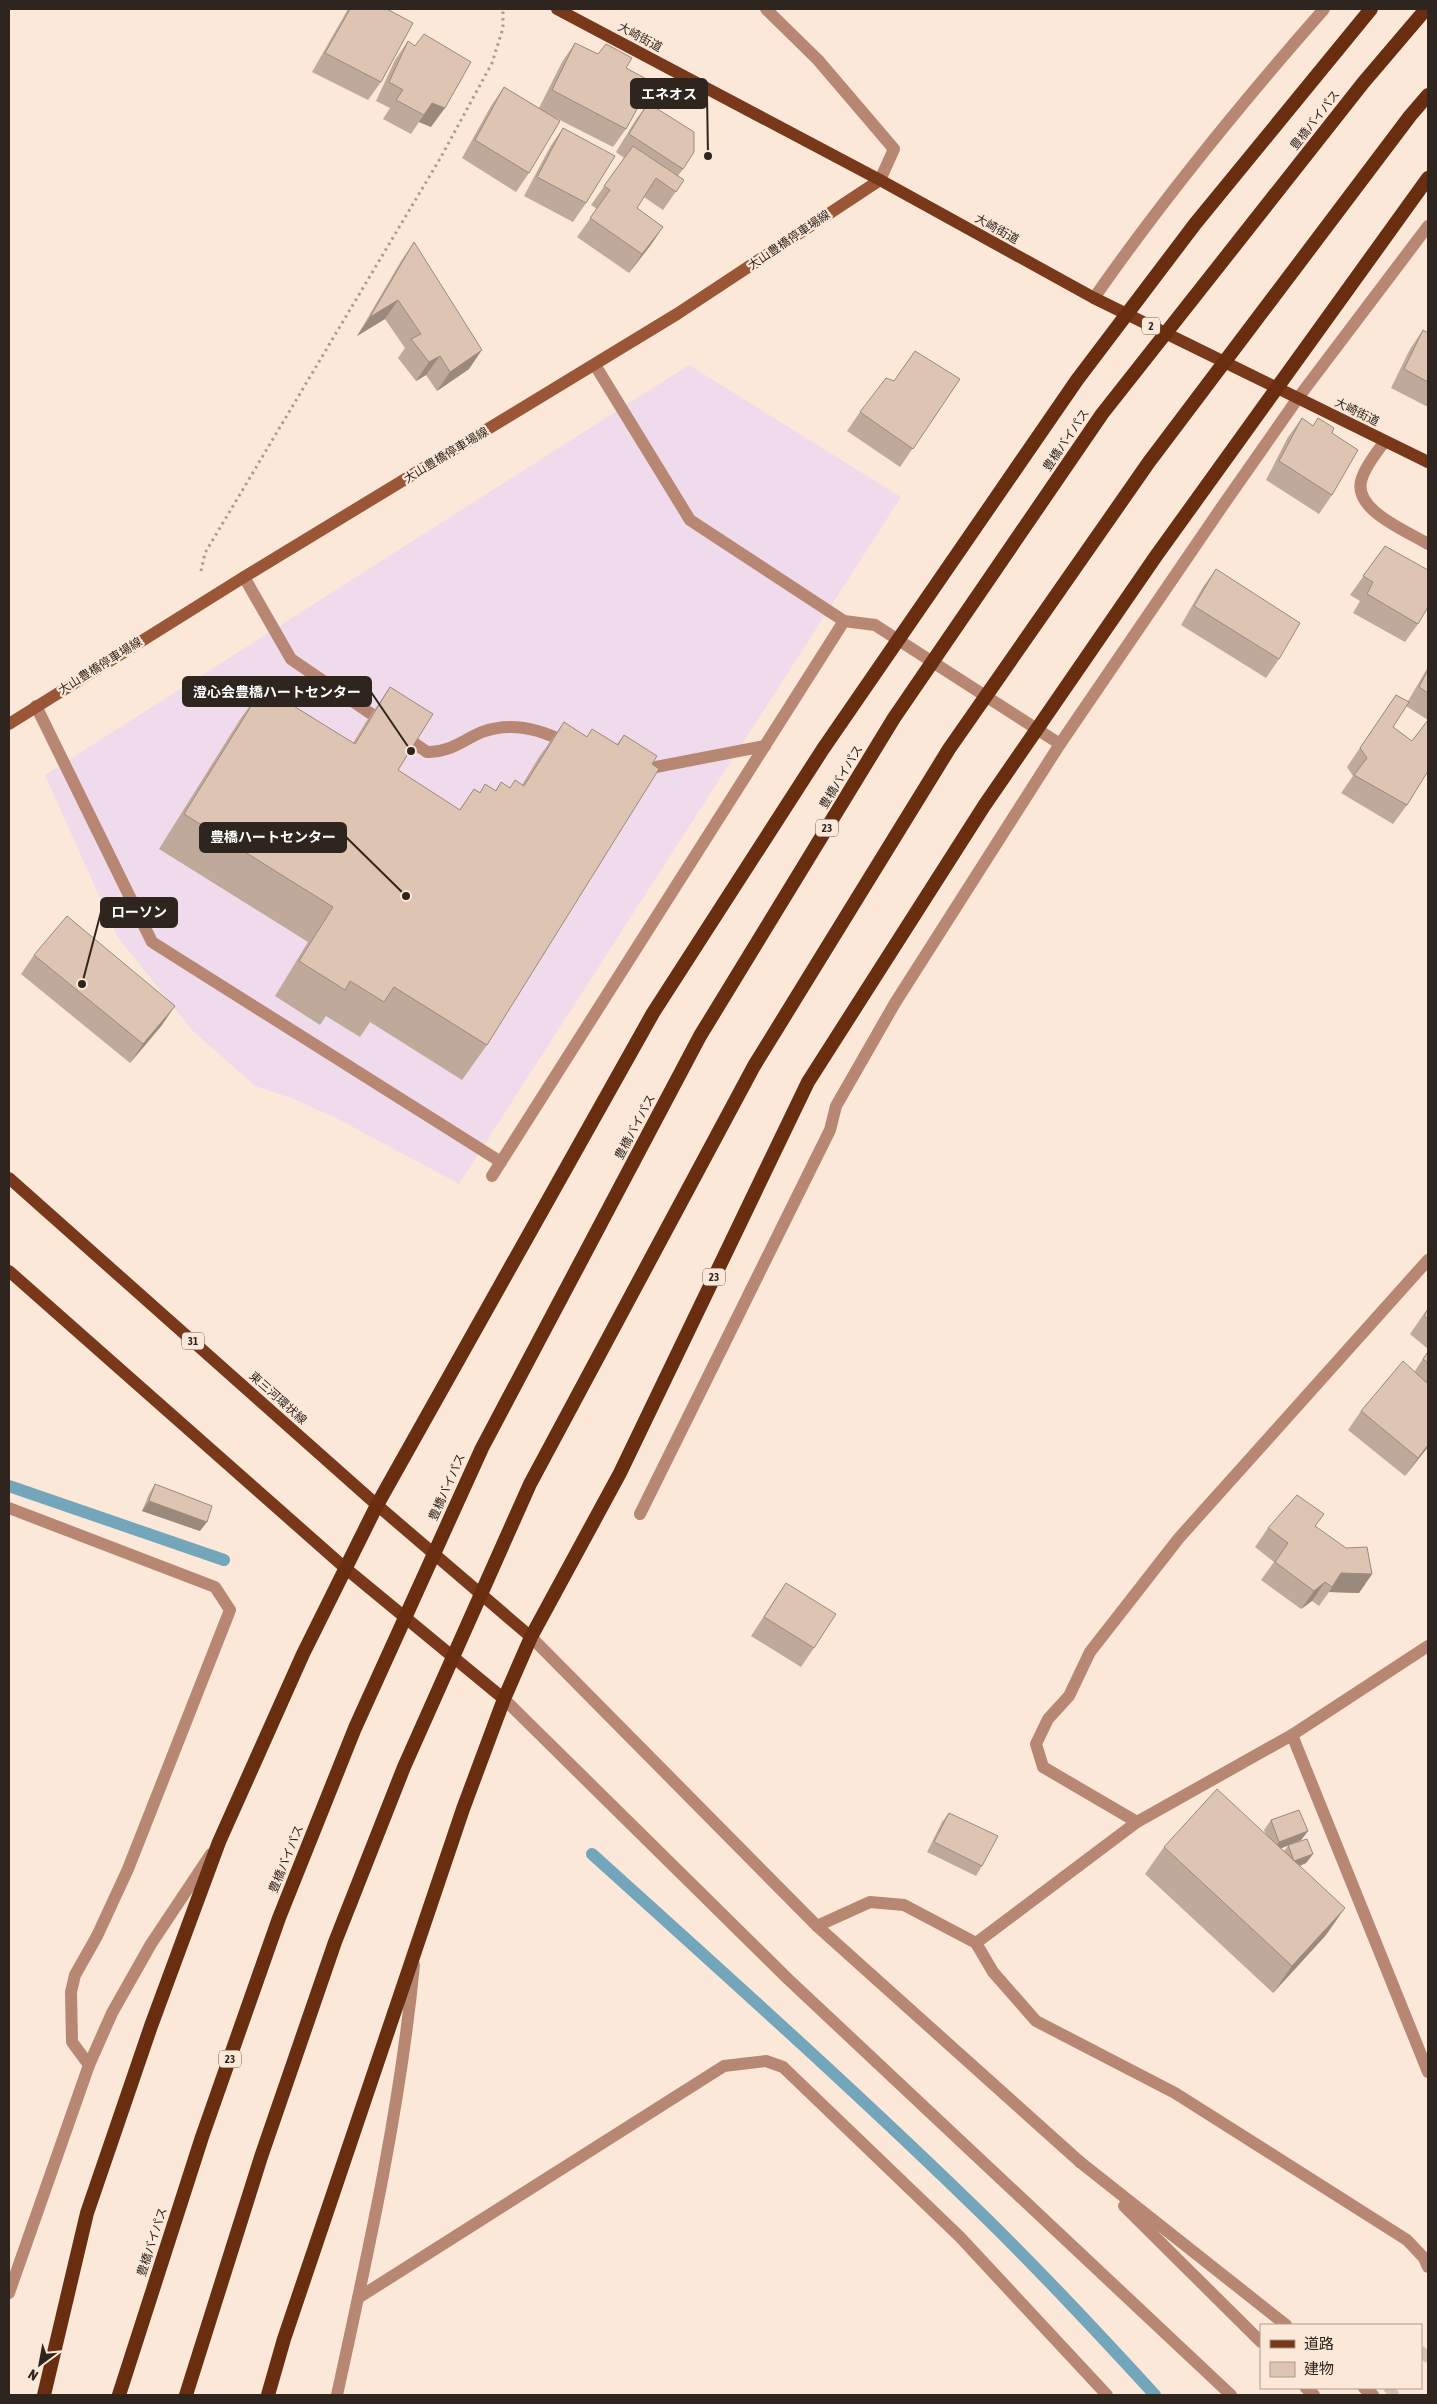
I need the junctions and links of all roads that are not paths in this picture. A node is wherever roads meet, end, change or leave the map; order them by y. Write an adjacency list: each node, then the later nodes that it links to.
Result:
1 (557, 9): 8 (main road, 大崎街道 / 2)
2 (766, 9): 8 (street)
3 (1324, 9): 10 (street)
4 (1371, 9): 29 (highway)
5 (1426, 9): 51 (highway, 豊橋バイパス / 23)
6 (1428, 95): 52 (highway)
7 (1428, 178): 33 (highway, 23)
8 (880, 180): 10 (main road, 大崎街道 / 2); 11 (main road, 大山豊橋停車場線)
9 (1428, 226): 12 (street)
10 (1094, 298): 12 (main road, 大崎街道 / 2)
11 (594, 365): 16 (main road, 大山豊橋停車場線); 17 (street)
12 (1298, 398): 13 (main road, 大崎街道 / 2); 20 (street)
13 (1385, 441): 14 (main road, 大崎街道 / 2); 15 (street)
14 (1428, 462)
15 (1428, 544)
16 (244, 577): 18 (main road, 大山豊橋停車場線); 22 (street)
17 (844, 621): 20 (street); 21 (street)
18 (36, 706): 19 (main road, 大山豊橋停車場線); 24 (street)
19 (9, 724)
20 (1060, 744): 31 (street)
21 (765, 746): 23 (street); 24 (street)
22 (582, 751)
23 (628, 769)
24 (501, 1162): 25 (street)
25 (492, 1176)
26 (9, 1178): 29 (main road, 東三河環状線 / 31)
27 (1428, 1260): 37 (street)
28 (9, 1271): 32 (main road)
29 (377, 1505): 32 (highway); 33 (main road, 東三河環状線 / 31)
30 (9, 1508): 42 (street)
31 (640, 1514)
32 (344, 1567): 35 (main road); 38 (highway)
33 (531, 1637): 35 (highway, 23); 39 (street)
34 (1428, 1646): 36 (street)
35 (504, 1699): 41 (highway, 23); 56 (street)
36 (1292, 1735): 37 (street); 43 (street)
37 (1137, 1822): 40 (street)
38 (219, 1842): 42 (street); 50 (highway)
39 (817, 1926): 40 (street); 44 (street)
40 (976, 1944): 45 (street)
41 (415, 1952): 47 (street); 53 (highway, 23)
42 (89, 2065): 46 (street)
43 (1428, 2072)
44 (1080, 2162): 48 (street); 49 (street)
45 (1428, 2267)
46 (9, 2294)
47 (358, 2298): 54 (street); 55 (street)
48 (1285, 2324)
49 (1260, 2341)
50 (44, 2395)
51 (119, 2395)
52 (186, 2395)
53 (268, 2395)
54 (337, 2395)
55 (1107, 2395)
56 (1231, 2395)

